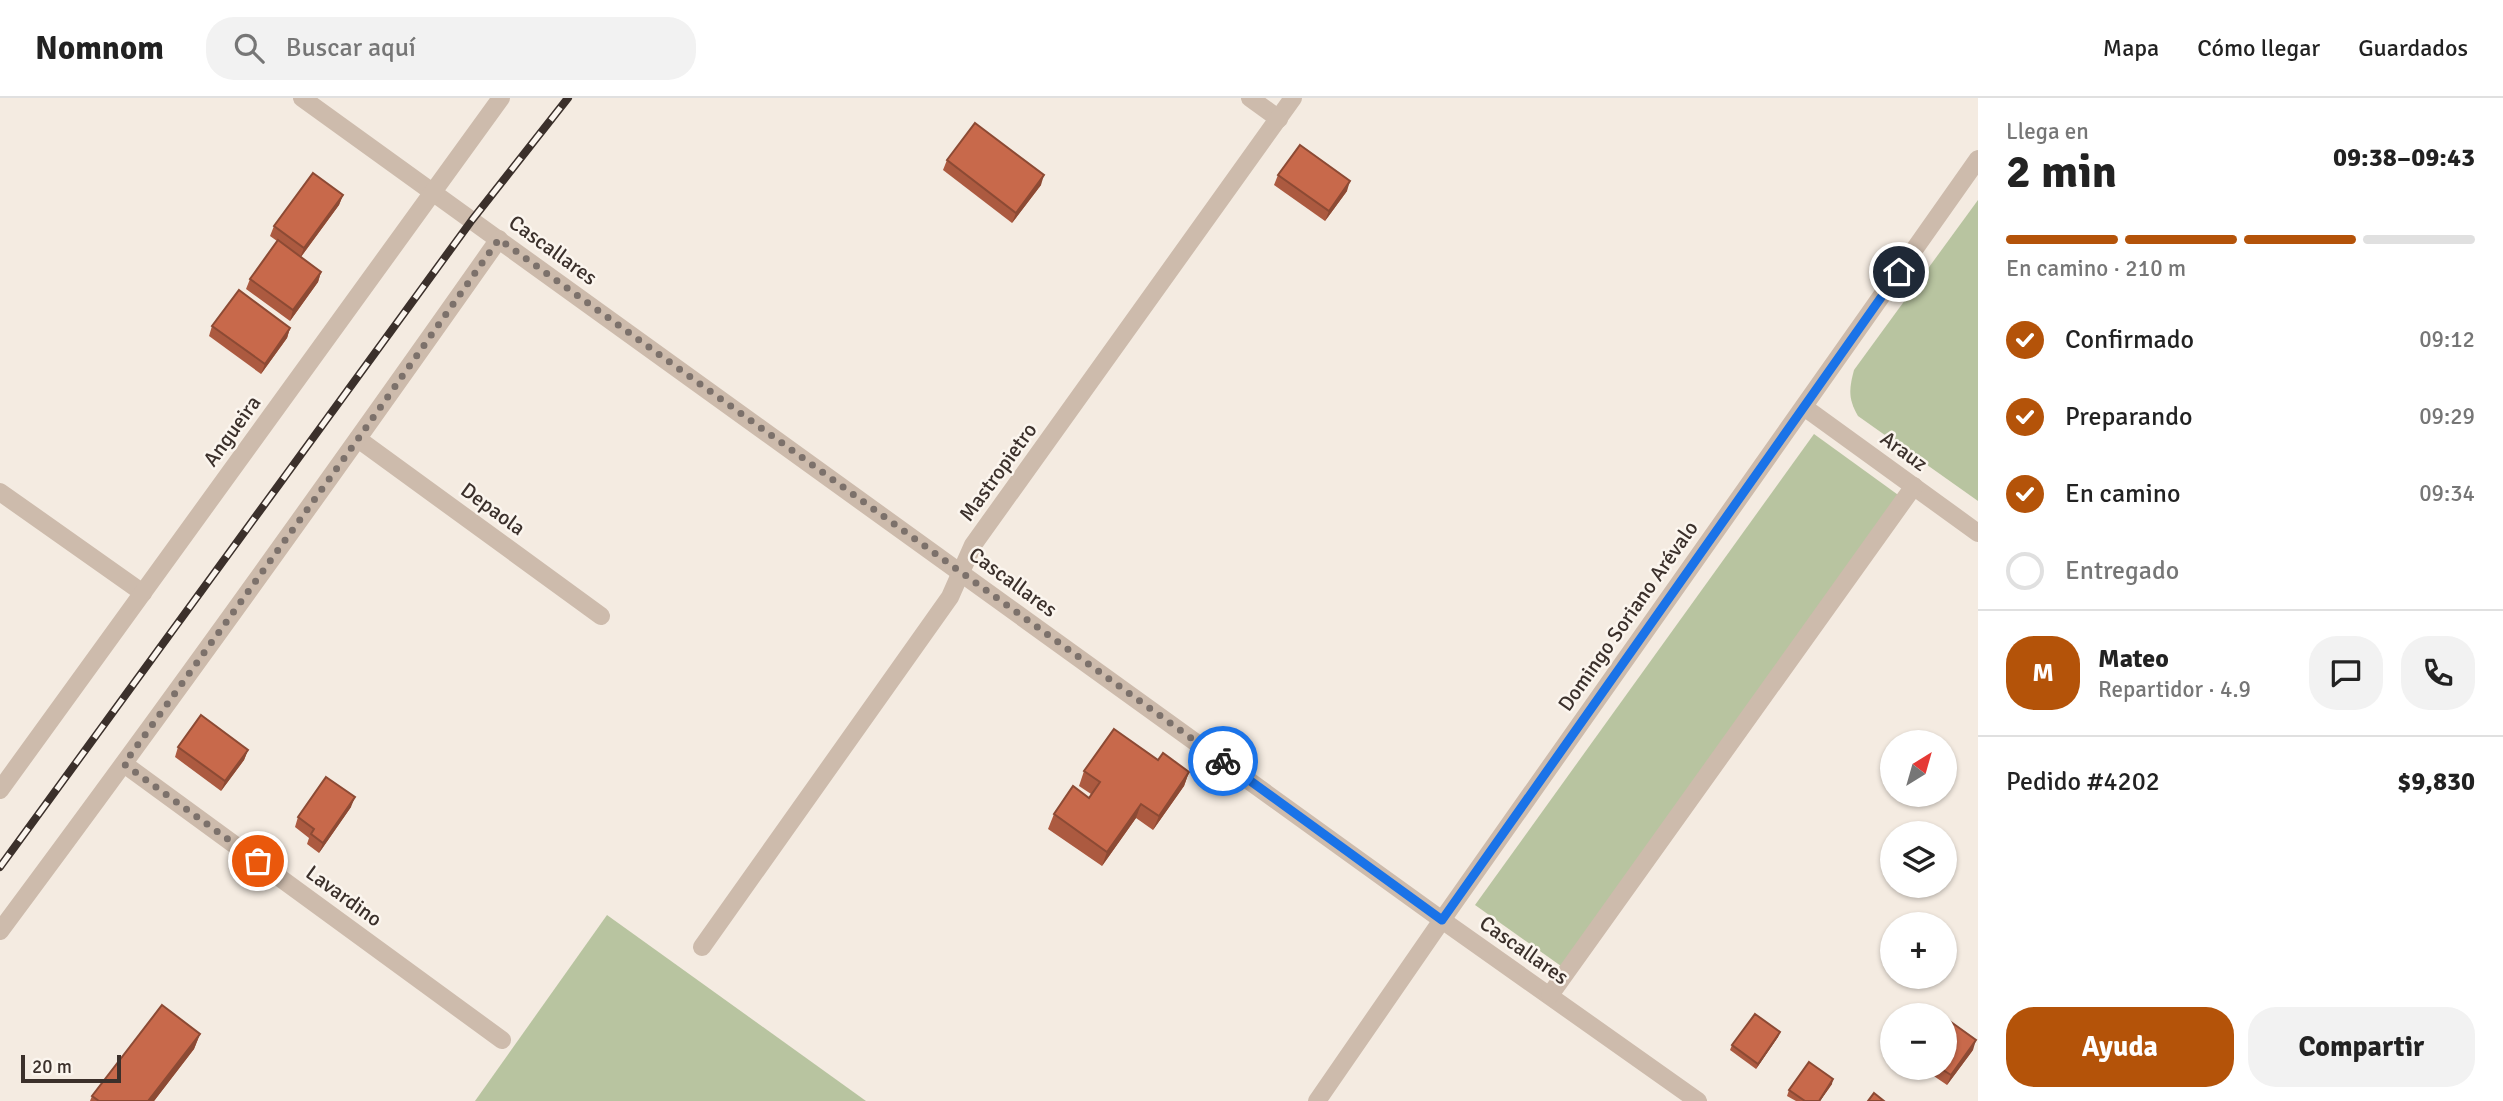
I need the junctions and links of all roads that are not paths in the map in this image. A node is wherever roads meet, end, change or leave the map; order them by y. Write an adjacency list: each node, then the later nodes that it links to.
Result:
1 (302, 98): 7 (street, Cascallares)
2 (501, 98): 7 (street, Angueira)
3 (1250, 98): 5 (street)
4 (1293, 98): 5 (street, Mastropietro)
5 (1279, 119): 14 (street, Mastropietro)
6 (1978, 159): 9 (street, Domingo Soriano Arévalo)
7 (432, 192): 8 (street, Cascallares); 15 (street, Angueira)
8 (499, 239): 10 (street); 14 (street, Cascallares)
9 (1804, 407): 11 (street, Arauz); 19 (street, Domingo Soriano Arévalo)
10 (358, 439): 16 (street, Depaola); 17 (street)
11 (1914, 485): 13 (street, Arauz); 22 (street)
12 (0, 492): 15 (street)
13 (1978, 533)
14 (962, 573): 19 (street, Cascallares); 21 (street, Mastropietro)
15 (143, 593): 18 (street, Angueira)
16 (601, 616)
17 (124, 764): 20 (street); 23 (street, Lavardino)
18 (0, 790)
19 (1442, 920): 22 (street, Cascallares); 24 (street, Domingo Soriano Arévalo)
20 (0, 931)
21 (702, 947)
22 (1550, 995): 25 (street, Cascallares)
23 (502, 1040)
24 (1317, 1101)
25 (1698, 1101)

